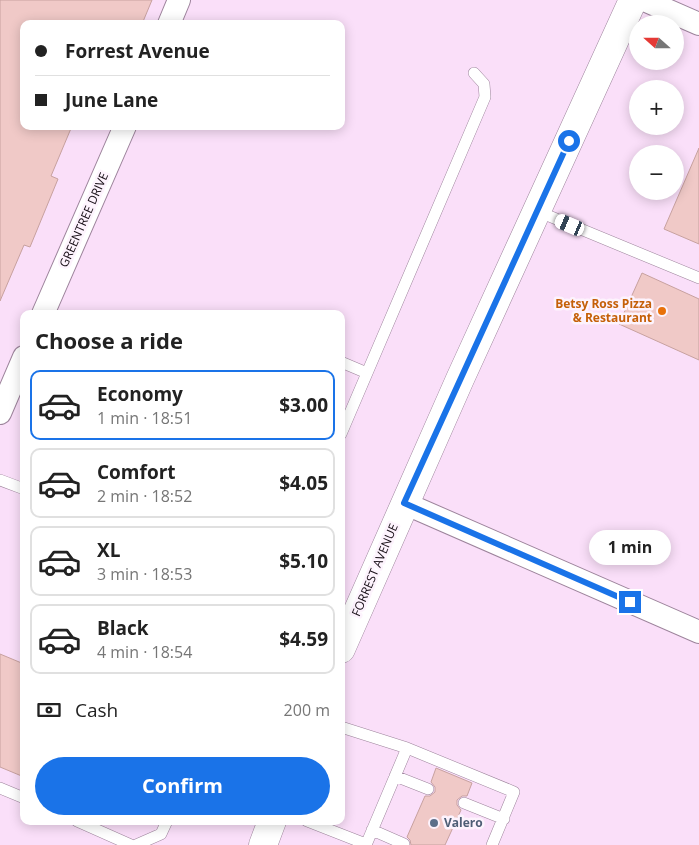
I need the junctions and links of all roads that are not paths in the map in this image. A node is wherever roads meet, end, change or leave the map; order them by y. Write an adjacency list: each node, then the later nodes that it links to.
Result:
1 (179, 0): 4 (street)
2 (633, 0): 8 (highway, FORREST AVENUE)
3 (644, 0): 5 (street)
4 (171, 20)
5 (699, 24)
6 (474, 73): 13 (lane)
7 (123, 130): 10 (street, GREENTREE DRIVE)
8 (537, 211): 9 (lane); 18 (highway, FORREST AVENUE)
9 (699, 278)
10 (45, 310)
11 (345, 364): 13 (lane)
12 (20, 366): 14 (street)
13 (367, 373): 15 (lane)
14 (0, 413)
15 (345, 425)
16 (0, 480): 17 (lane)
17 (20, 488)
18 (404, 503): 19 (street); 20 (highway, FORREST AVENUE)
19 (699, 632)
20 (345, 640)
21 (345, 728): 22 (lane)
22 (407, 748): 23 (lane); 28 (lane)
23 (395, 776): 25 (lane); 33 (lane)
24 (0, 788): 26 (lane)
25 (428, 789)
26 (20, 796)
27 (464, 803): 28 (lane)
28 (504, 819): 39 (lane)
29 (86, 825): 35 (lane)
30 (165, 825): 36 (lane)
31 (270, 825): 37 (highway)
32 (317, 825): 38 (lane)
33 (372, 830): 34 (lane); 38 (lane)
34 (404, 844)
35 (131, 845)
36 (136, 845)
37 (263, 845)
38 (366, 845)
39 (492, 845)

